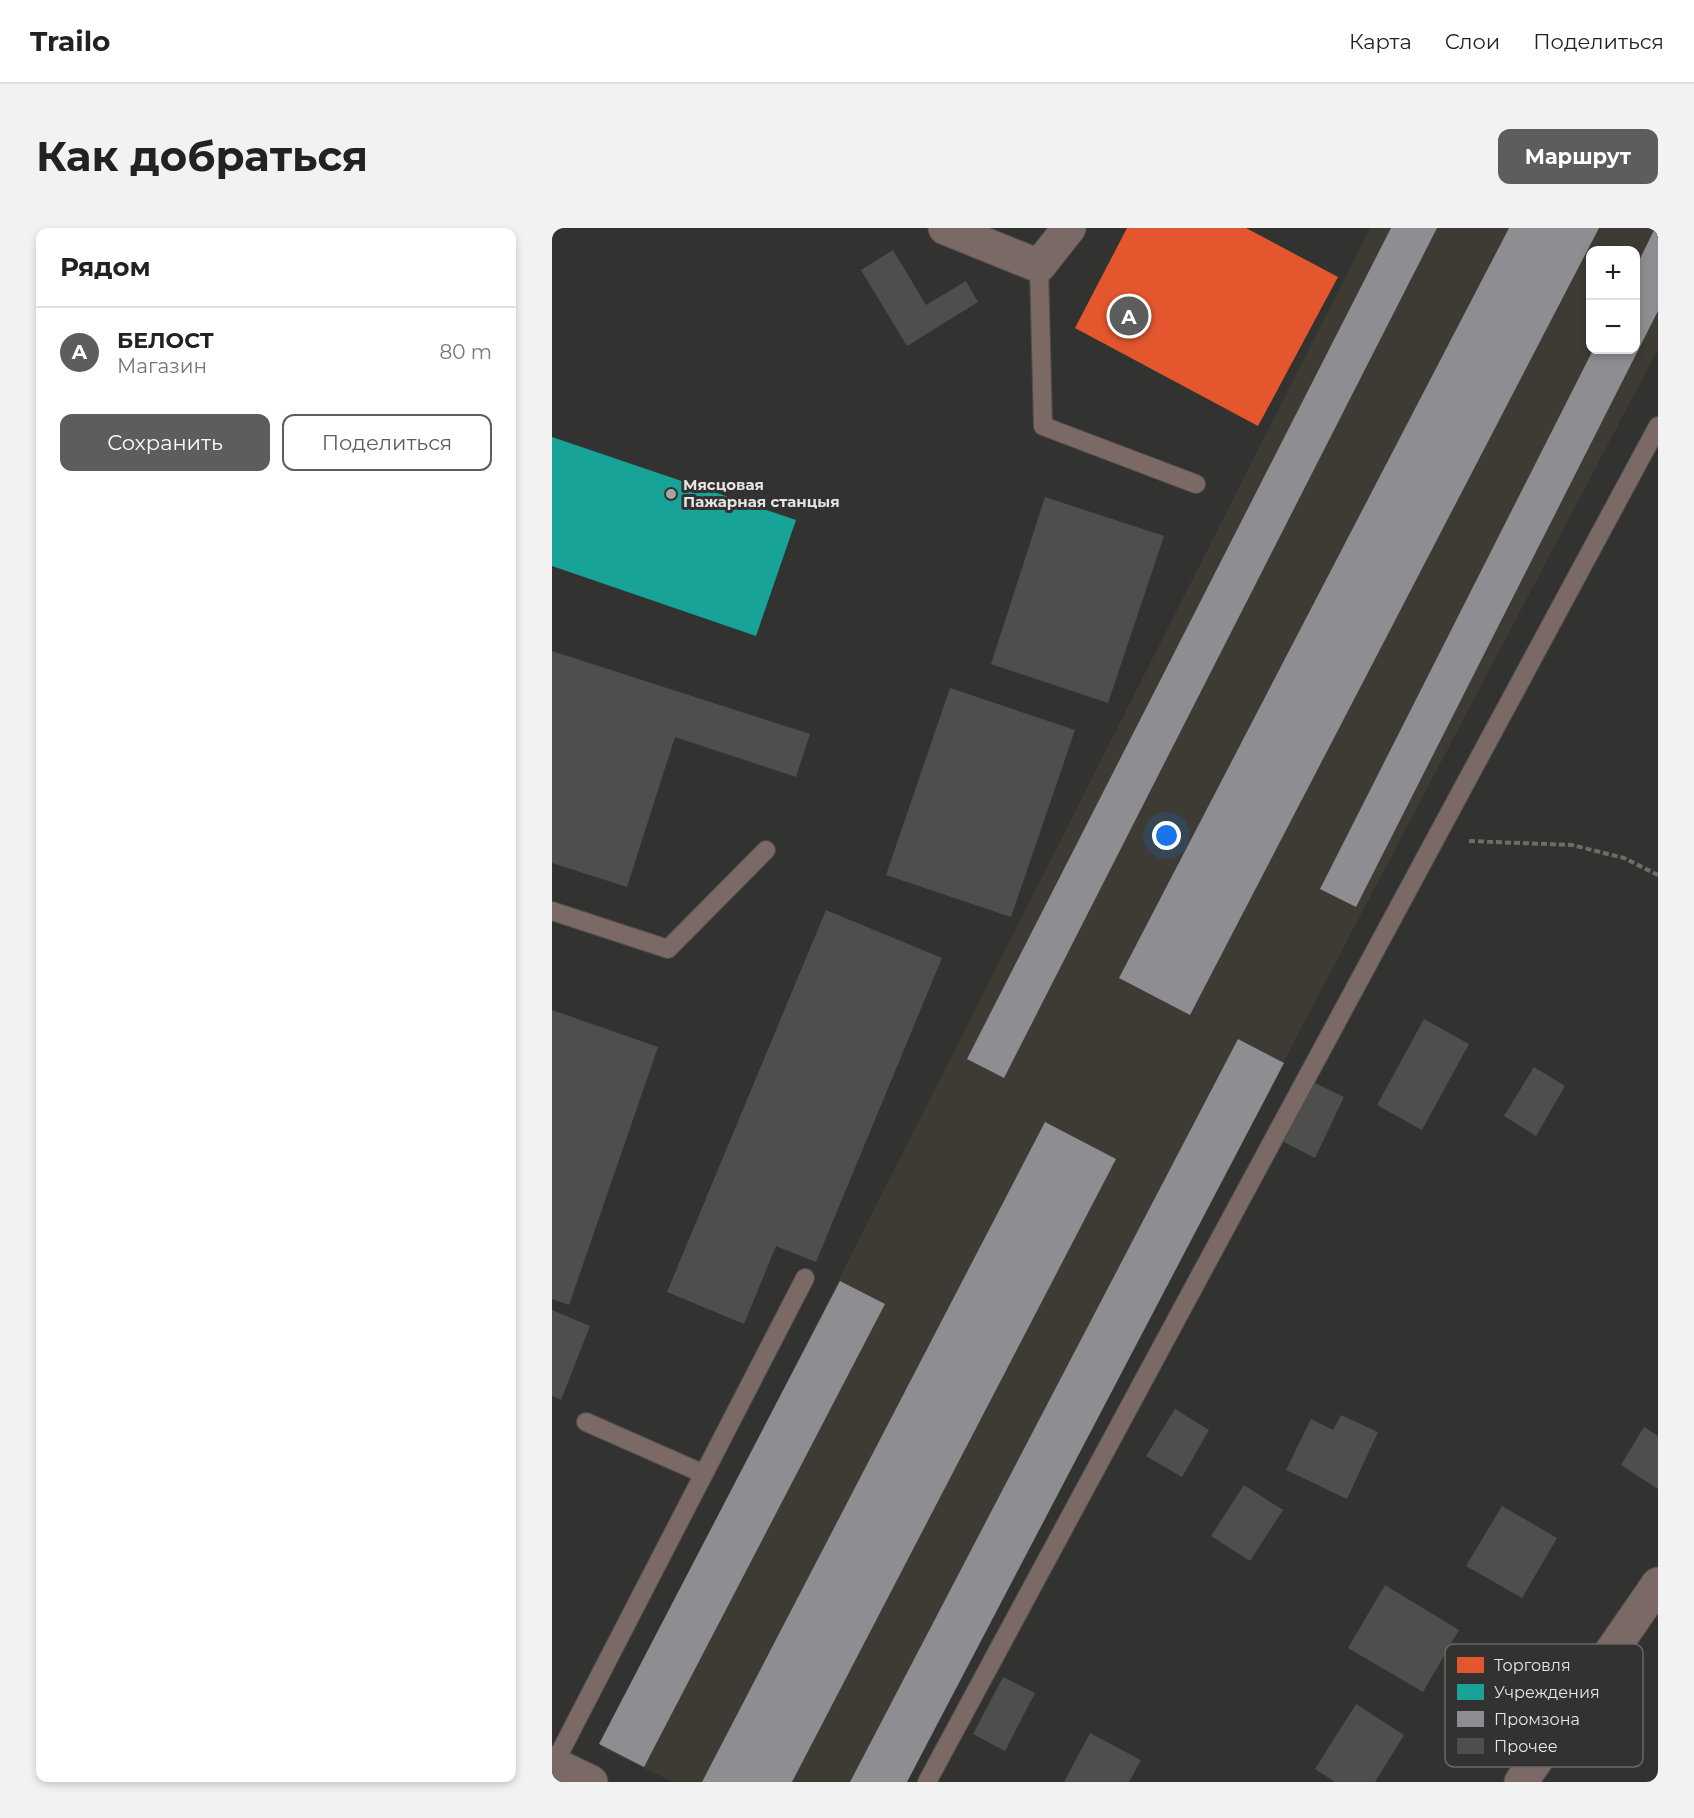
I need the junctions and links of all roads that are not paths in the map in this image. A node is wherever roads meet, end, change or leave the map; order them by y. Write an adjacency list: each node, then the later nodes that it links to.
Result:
1 (945, 228): 3 (street)
2 (1069, 228): 3 (street)
3 (1039, 266): 5 (lane)
4 (1658, 426): 15 (lane)
5 (1196, 484)
6 (766, 850): 7 (lane)
7 (552, 911)
8 (805, 1278): 10 (lane)
9 (586, 1422): 10 (lane)
10 (704, 1474): 14 (lane)
11 (1658, 1584): 12 (street)
12 (1616, 1644)
13 (1531, 1767): 16 (street)
14 (566, 1773)
15 (927, 1782)
16 (1521, 1782)

